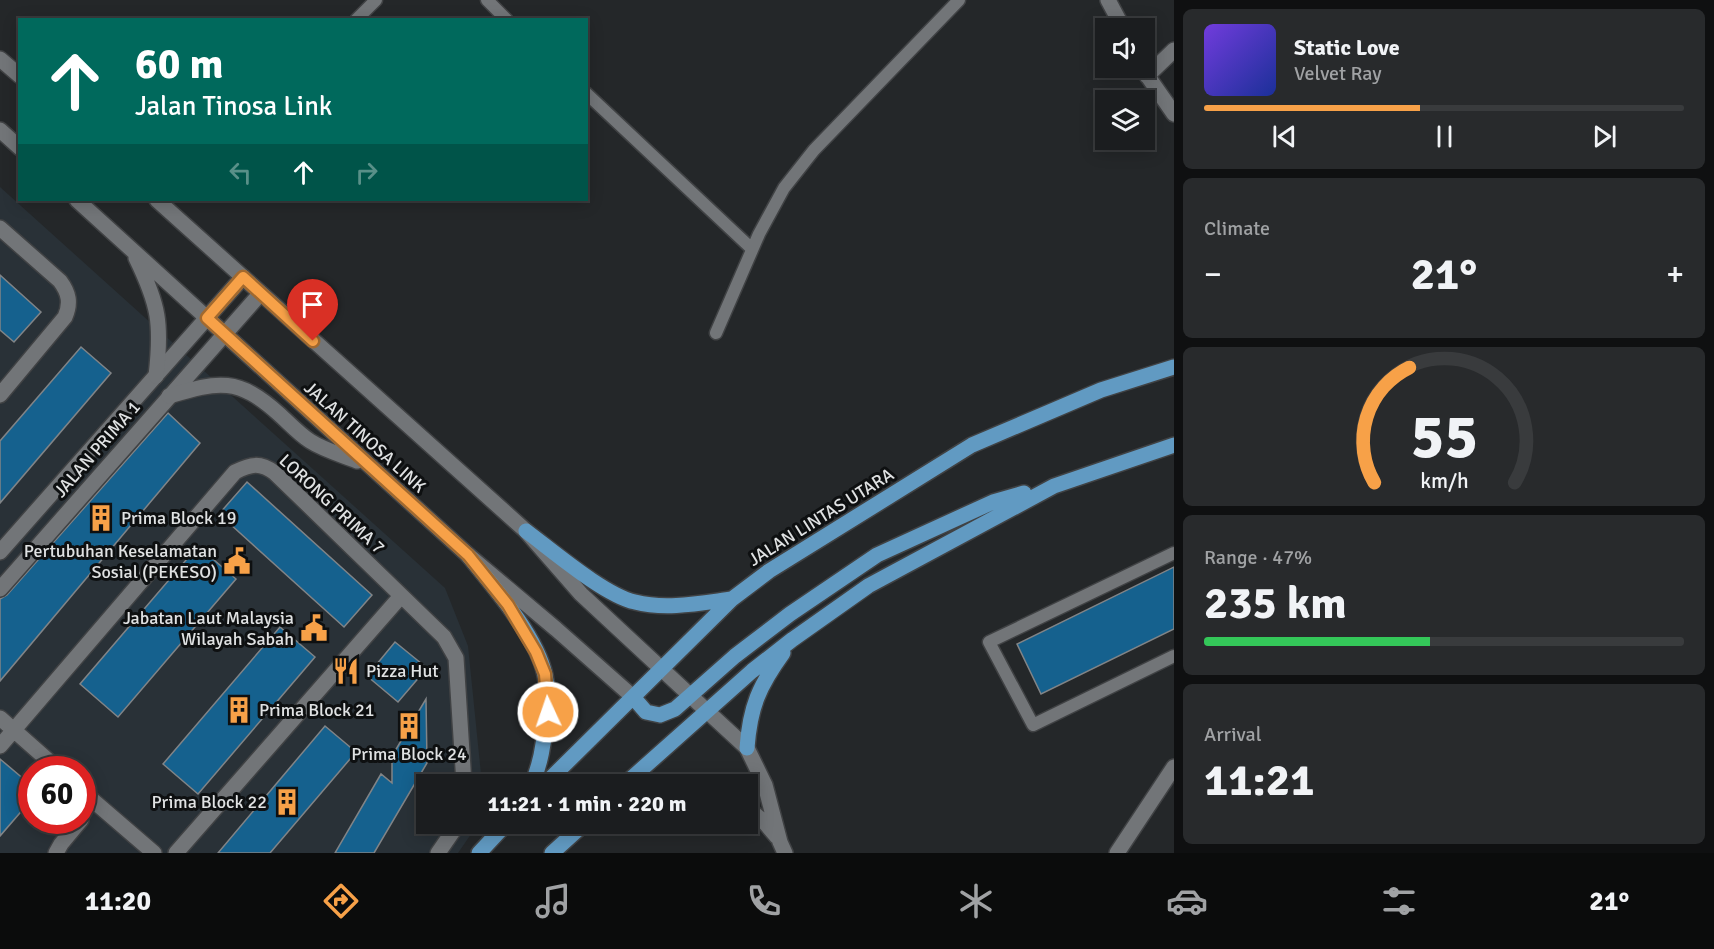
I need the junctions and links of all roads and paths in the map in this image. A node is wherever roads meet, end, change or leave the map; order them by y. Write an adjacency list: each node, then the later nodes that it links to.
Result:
1 (376, 0): 5 (lane)
2 (487, 0): 6 (lane)
3 (959, 0): 20 (lane)
4 (1108, 0): 7 (street)
5 (358, 18)
6 (505, 18)
7 (1118, 18)
8 (1174, 50): 10 (street)
9 (0, 59): 11 (street)
10 (1155, 64)
11 (18, 74)
12 (1149, 78): 14 (street)
13 (588, 95): 20 (lane)
14 (1174, 114)
15 (0, 130): 16 (street)
16 (18, 146)
17 (77, 201): 21 (street, JALAN TINOSA LINK)
18 (158, 201): 22 (street, JALAN TINOSA LINK)
19 (0, 228): 29 (street)
20 (752, 249): 25 (lane)
21 (132, 250): 24 (street, JALAN TINOSA LINK); 28 (street)
22 (243, 277): 23 (street, JALAN TINOSA LINK); 24 (street, JALAN PRIMA 1)
23 (260, 294): 26 (street, JALAN PRIMA 1); 34 (street, JALAN TINOSA LINK)
24 (207, 318): 26 (street, JALAN TINOSA LINK); 28 (street, JALAN PRIMA 1)
25 (716, 333)
26 (224, 334): 30 (street, JALAN PRIMA 1); 32 (street, JALAN TINOSA LINK)
27 (1174, 367): 40 (main road, JALAN LINTAS UTARA)
28 (156, 376): 35 (street, JALAN PRIMA 1)
29 (0, 395)
30 (169, 396): 32 (street); 38 (street, JALAN PRIMA 1)
31 (1174, 445): 33 (main road)
32 (366, 464): 37 (street, JALAN TINOSA LINK)
33 (1054, 486): 41 (main road); 44 (main road)
34 (526, 531): 40 (main road); 43 (street, JALAN TINOSA LINK)
35 (0, 552)
36 (1174, 552): 42 (lane)
37 (468, 555): 45 (street, JALAN TINOSA LINK); 54 (main road)
38 (0, 589)
39 (401, 596): 48 (street, LORONG PRIMA 7); 53 (street, LORONG PRIMA 7); 68 (street)
40 (732, 599): 43 (main road, JALAN LINTAS UTARA)
41 (793, 639): 46 (main road); 50 (main road)
42 (1174, 656)
43 (661, 669): 44 (street, JALAN TINOSA LINK); 45 (main road, JALAN LINTAS UTARA)
44 (691, 696): 45 (main road); 46 (street, JALAN TINOSA LINK)
45 (633, 697): 55 (main road, JALAN LINTAS UTARA)
46 (708, 712): 50 (street, JALAN TINOSA LINK); 56 (main road)
47 (0, 718): 48 (street)
48 (14, 730): 49 (street, LORONG PRIMA 7); 51 (street)
49 (0, 746)
50 (747, 748): 64 (street)
51 (43, 756)
52 (1174, 767): 71 (street)
53 (463, 774)
54 (535, 774)
55 (555, 774)
56 (637, 774)
57 (96, 803): 67 (street)
58 (758, 817): 64 (street)
59 (70, 834): 66 (street)
60 (451, 834): 69 (street)
61 (497, 834): 70 (main road)
62 (573, 834): 65 (main road)
63 (579, 834): 65 (street)
64 (783, 847)
65 (554, 851)
66 (56, 853)
67 (154, 853)
68 (176, 853)
69 (438, 853)
70 (479, 853)
71 (1117, 853)

